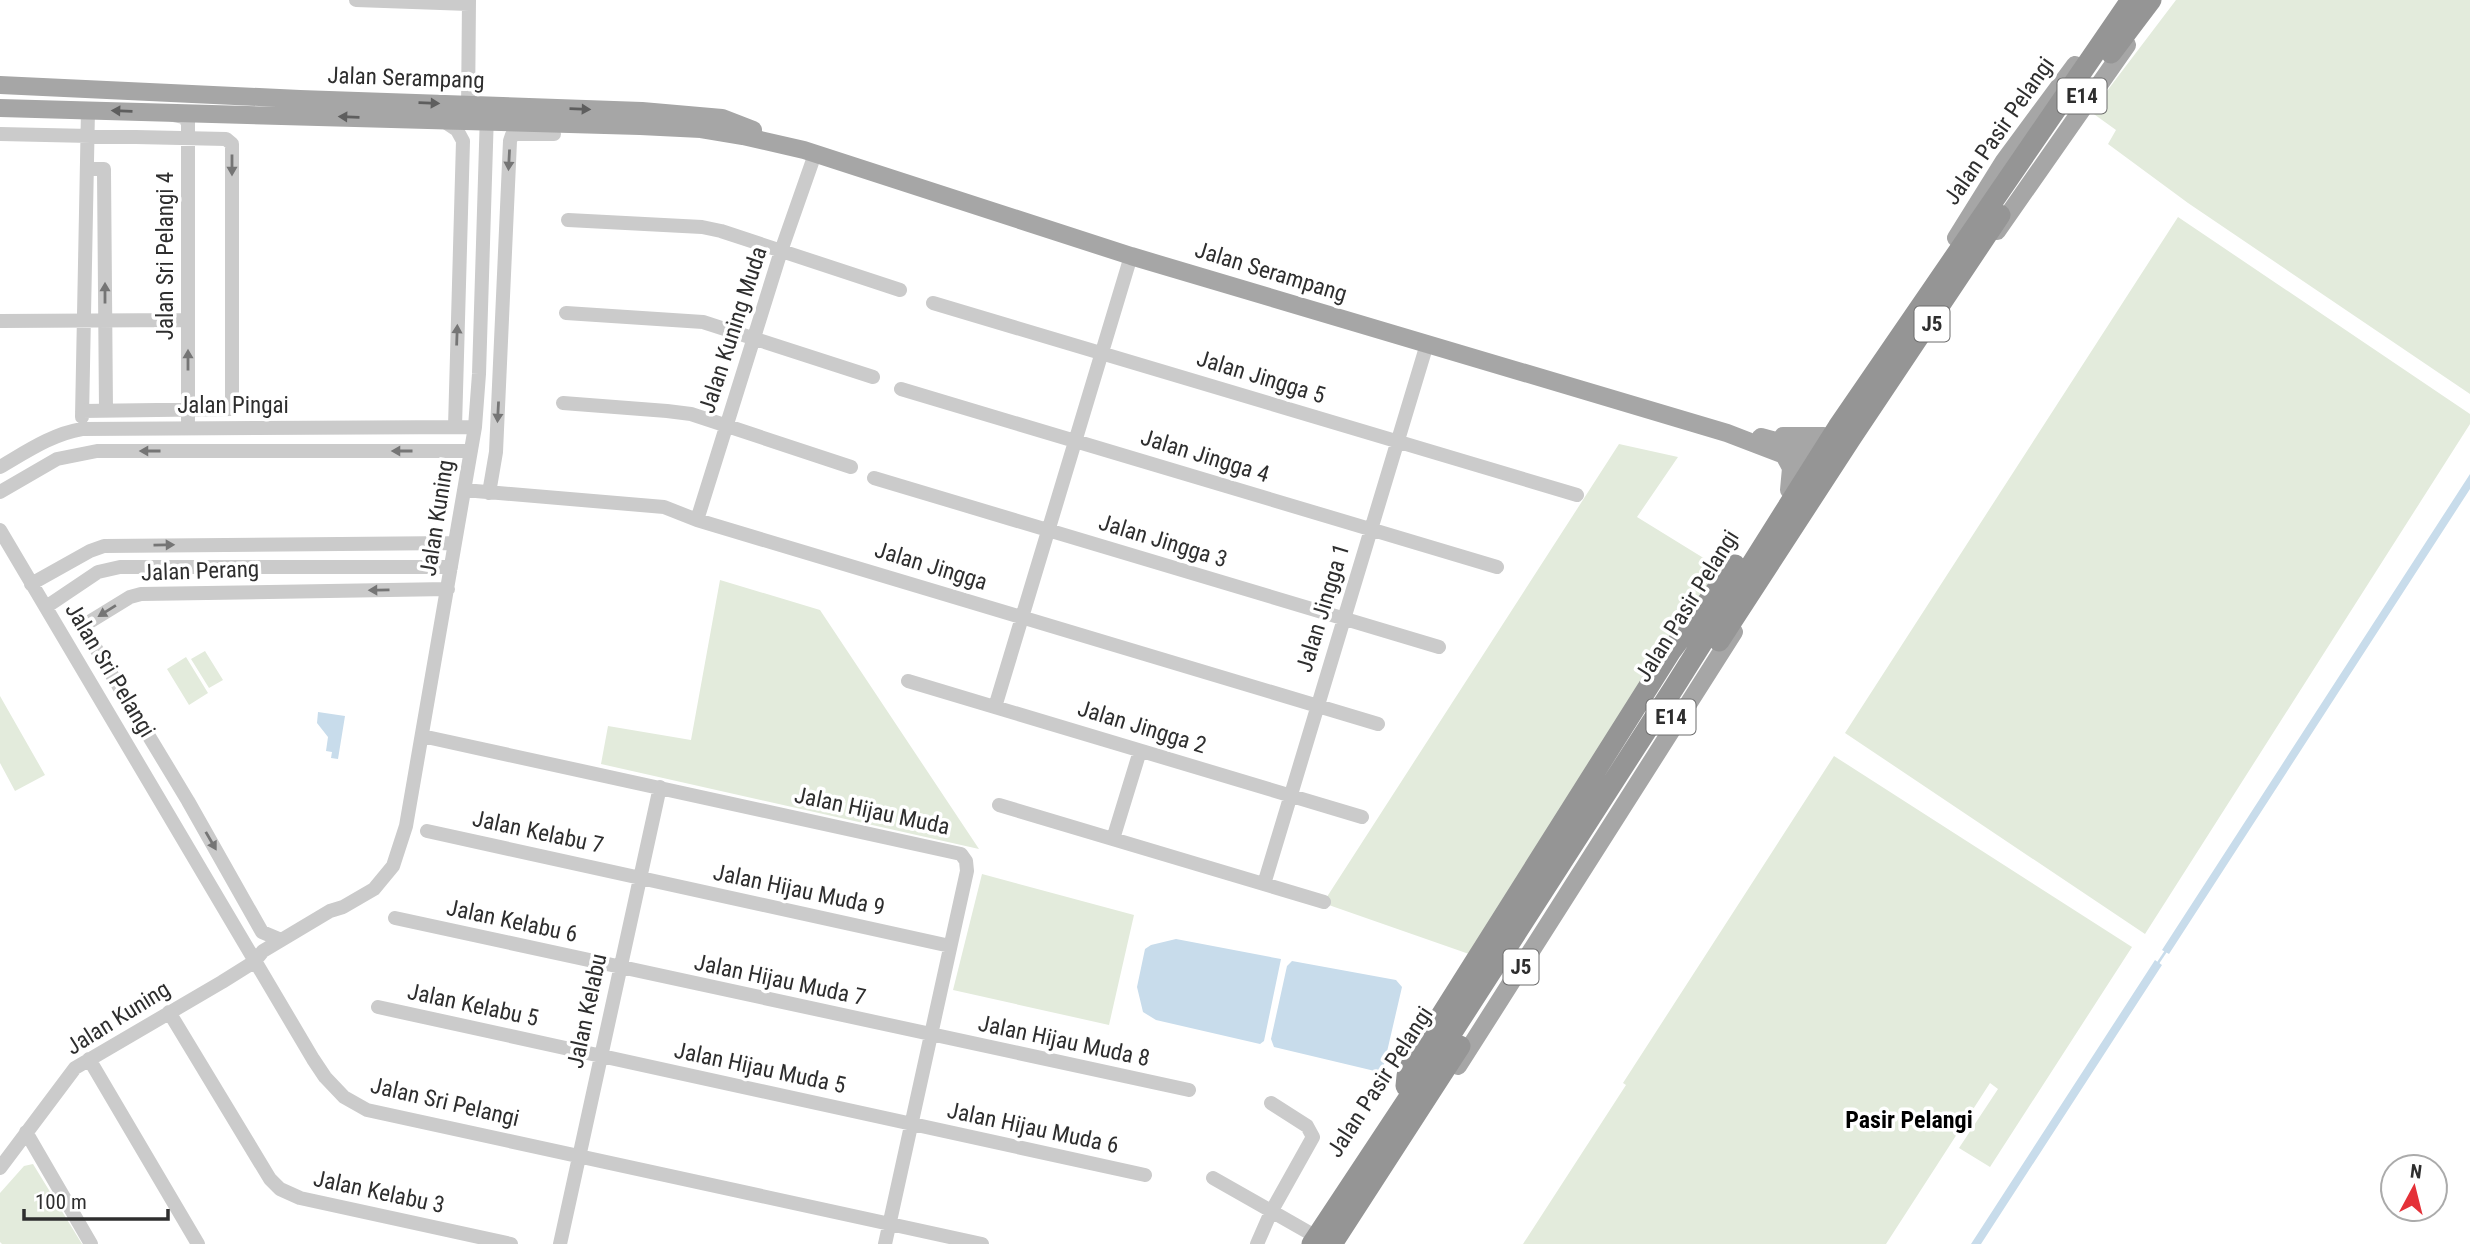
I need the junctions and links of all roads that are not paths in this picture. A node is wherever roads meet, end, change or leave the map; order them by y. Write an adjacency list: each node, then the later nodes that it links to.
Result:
1 (356, 0): 6 (street)
2 (2123, 0): 51 (main road, Jalan Pasir Pelangi / J5)
3 (2131, 0): 73 (highway, E14)
4 (2151, 0): 136 (highway, E14)
5 (2161, 0): 62 (main road, J5)
6 (469, 2): 11 (street)
7 (0, 85): 11 (main road, Jalan Serampang, one-way to 11)
8 (0, 108): 9 (main road, Jalan Serampang)
9 (88, 110): 10 (main road, Jalan Serampang, one-way to 9); 16 (street)
10 (153, 111): 13 (main road, Jalan Serampang, one-way to 10); 17 (street)
11 (468, 113): 12 (main road, Jalan Serampang); 13 (main road, Jalan Serampang)
12 (487, 114): 18 (main road, Jalan Serampang); 24 (street, Jalan Kuning)
13 (442, 119): 23 (street)
14 (0, 134): 16 (street)
15 (554, 134): 25 (street, one-way to 25)
16 (87, 135): 17 (street); 19 (street)
17 (188, 138): 31 (street, Jalan Sri Pelangi 4); 43 (street, one-way to 43)
18 (809, 152): 21 (street, Jalan Kuning Muda); 22 (main road, Jalan Serampang)
19 (87, 169): 29 (street); 30 (street, one-way to 19)
20 (568, 220): 21 (street)
21 (781, 251): 26 (street); 33 (street, Jalan Kuning Muda)
22 (1131, 256): 34 (main road, Jalan Serampang); 35 (street)
23 (459, 262): 24 (street); 45 (street, one-way to 23)
24 (483, 263): 25 (street); 36 (street, Jalan Kuning)
25 (504, 264): 37 (street)
26 (900, 290)
27 (933, 303): 35 (street, Jalan Jingga 5)
28 (566, 313): 33 (street)
29 (83, 320): 30 (street); 32 (street); 41 (street)
30 (106, 320): 31 (street); 42 (street)
31 (188, 320): 43 (street, Jalan Sri Pelangi 4, one-way to 31)
32 (0, 321)
33 (754, 340): 38 (street); 44 (street, Jalan Kuning Muda)
34 (1427, 344): 50 (main road, Jalan Serampang); 54 (street, Jalan Jingga 1)
35 (1102, 353): 53 (street); 54 (street, Jalan Jingga 5)
36 (479, 374): 37 (street); 46 (street, Jalan Kuning)
37 (501, 374): 67 (street, one-way to 67)
38 (873, 377)
39 (901, 389): 53 (street, Jalan Jingga 4)
40 (563, 403): 44 (street)
41 (82, 411): 42 (street); 49 (street)
42 (106, 411): 43 (street)
43 (188, 411): 47 (street, Jalan Sri Pelangi 4)
44 (727, 426): 61 (street); 69 (street, Jalan Kuning Muda)
45 (454, 427): 46 (street, Jalan Pingai); 48 (street, Jalan Pingai)
46 (475, 427): 56 (street, Jalan Kuning)
47 (183, 428): 48 (street, Jalan Pingai); 49 (street, Jalan Pingai); 55 (street, Jalan Sri Pelangi 4)
48 (314, 428): 57 (street)
49 (82, 429): 60 (street, Jalan Pingai)
50 (1727, 433): 52 (main road, Jalan Serampang); 58 (main road, Jalan Serampang)
51 (1824, 436): 52 (main road); 59 (main road, Jalan Pasir Pelangi / J5)
52 (1762, 438): 59 (main road, Jalan Serampang)
53 (1075, 441): 70 (street, Jalan Jingga 4); 72 (street)
54 (1397, 442): 68 (street, Jalan Jingga 5); 70 (street, Jalan Jingga 1)
55 (178, 451): 57 (street); 66 (street, one-way to 66)
56 (471, 451): 57 (street, one-way to 57); 64 (street, Jalan Kuning)
57 (314, 452)
58 (1784, 455): 59 (main road, Jalan Serampang); 65 (main road)
59 (1809, 459): 62 (main road, Jalan Serampang); 65 (main road, Jalan Pasir Pelangi / J5)
60 (0, 467)
61 (851, 467)
62 (1831, 472): 137 (main road, J5)
63 (874, 478): 72 (street, Jalan Jingga 3)
64 (464, 490): 67 (street, Jalan Jingga); 75 (street, Jalan Kuning)
65 (1789, 490): 117 (main road, Jalan Pasir Pelangi / J5)
66 (0, 492)
67 (489, 493): 69 (street, Jalan Jingga)
68 (1577, 495)
69 (697, 520): 84 (street, Jalan Jingga)
70 (1371, 529): 79 (street, Jalan Jingga 4); 85 (street, Jalan Jingga 1)
71 (0, 530): 80 (street, Jalan Sri Pelangi)
72 (1048, 530): 84 (street); 85 (street, Jalan Jingga 3)
73 (1768, 535): 117 (highway); 128 (highway, E14)
74 (314, 543): 75 (street); 77 (street); 80 (street, one-way to 74)
75 (455, 543): 78 (street, Jalan Kuning)
76 (290, 567): 77 (street, Jalan Perang); 82 (street); 83 (street, Jalan Perang)
77 (314, 567): 78 (street, Jalan Perang)
78 (451, 567): 81 (street, Jalan Kuning)
79 (1497, 567)
80 (32, 584): 83 (street, Jalan Sri Pelangi)
81 (448, 589): 82 (street, Jalan Perang, one-way to 82); 93 (street, Jalan Kuning)
82 (290, 591): 86 (street, Jalan Perang, one-way to 86)
83 (46, 607): 88 (street, Jalan Sri Pelangi)
84 (1022, 617): 90 (street, Jalan Jingga); 91 (street)
85 (1344, 619): 87 (street, Jalan Jingga 3); 90 (street, Jalan Jingga 1)
86 (89, 638): 88 (street); 97 (street)
87 (1439, 647)
88 (71, 651): 99 (street, Jalan Sri Pelangi)
89 (908, 681): 91 (street, Jalan Jingga 2)
90 (1318, 706): 92 (street, Jalan Jingga); 96 (street, Jalan Jingga 1)
91 (995, 707): 94 (street, Jalan Jingga 2)
92 (1378, 724)
93 (422, 736): 95 (street, Jalan Hijau Muda); 106 (street, Jalan Kuning)
94 (1140, 751): 96 (street, Jalan Jingga 2); 102 (street)
95 (660, 787): 103 (street, Jalan Kelabu); 109 (street, Jalan Hijau Muda)
96 (1290, 796): 100 (street, Jalan Jingga 2); 104 (street, Jalan Jingga 1)
97 (188, 801): 99 (street); 108 (street, one-way to 108)
98 (999, 805): 102 (street)
99 (168, 813): 110 (street, Jalan Sri Pelangi)
100 (1362, 817)
101 (428, 831): 103 (street, Jalan Kelabu 7)
102 (1113, 839): 104 (street)
103 (640, 878): 109 (street, Jalan Hijau Muda 9); 111 (street, Jalan Kelabu)
104 (1264, 884): 105 (street)
105 (1324, 902)
106 (343, 907): 108 (street, Jalan Kuning); 110 (street, Jalan Kuning)
107 (395, 918): 111 (street, Jalan Kelabu 6)
108 (281, 940): 110 (street, Jalan Kuning)
109 (950, 946): 114 (street, Jalan Hijau Muda)
110 (254, 962): 113 (street, Jalan Kuning); 122 (street, Jalan Sri Pelangi)
111 (620, 968): 114 (street, Jalan Hijau Muda 7); 115 (street, Jalan Kelabu)
112 (378, 1007): 115 (street, Jalan Kelabu 5)
113 (169, 1012): 116 (street, Jalan Kuning); 131 (street, Jalan Kelabu 3)
114 (930, 1036): 118 (street, Jalan Hijau Muda 8); 120 (street, Jalan Hijau Muda)
115 (600, 1056): 120 (street, Jalan Hijau Muda 5); 122 (street, Jalan Kelabu)
116 (89, 1059): 121 (street, Jalan Kuning); 130 (street)
117 (1406, 1086): 128 (main road, Jalan Pasir Pelangi / J5)
118 (1189, 1090)
119 (1272, 1103): 126 (street)
120 (911, 1125): 124 (street, Jalan Hijau Muda 6); 127 (street, Jalan Hijau Muda)
121 (26, 1132): 123 (street, Jalan Kuning); 129 (street)
122 (579, 1156): 127 (street, Jalan Sri Pelangi); 132 (street, Jalan Kelabu)
123 (0, 1168)
124 (1145, 1175)
125 (1213, 1178): 126 (street)
126 (1271, 1212): 128 (street); 135 (street)
127 (889, 1224): 133 (street, Jalan Hijau Muda); 134 (street, Jalan Sri Pelangi)
128 (1307, 1240): 136 (street)
129 (91, 1244)
130 (198, 1244)
131 (511, 1244)
132 (560, 1244)
133 (885, 1244)
134 (982, 1244)
135 (1257, 1244)
136 (1330, 1244)
137 (1342, 1244)

